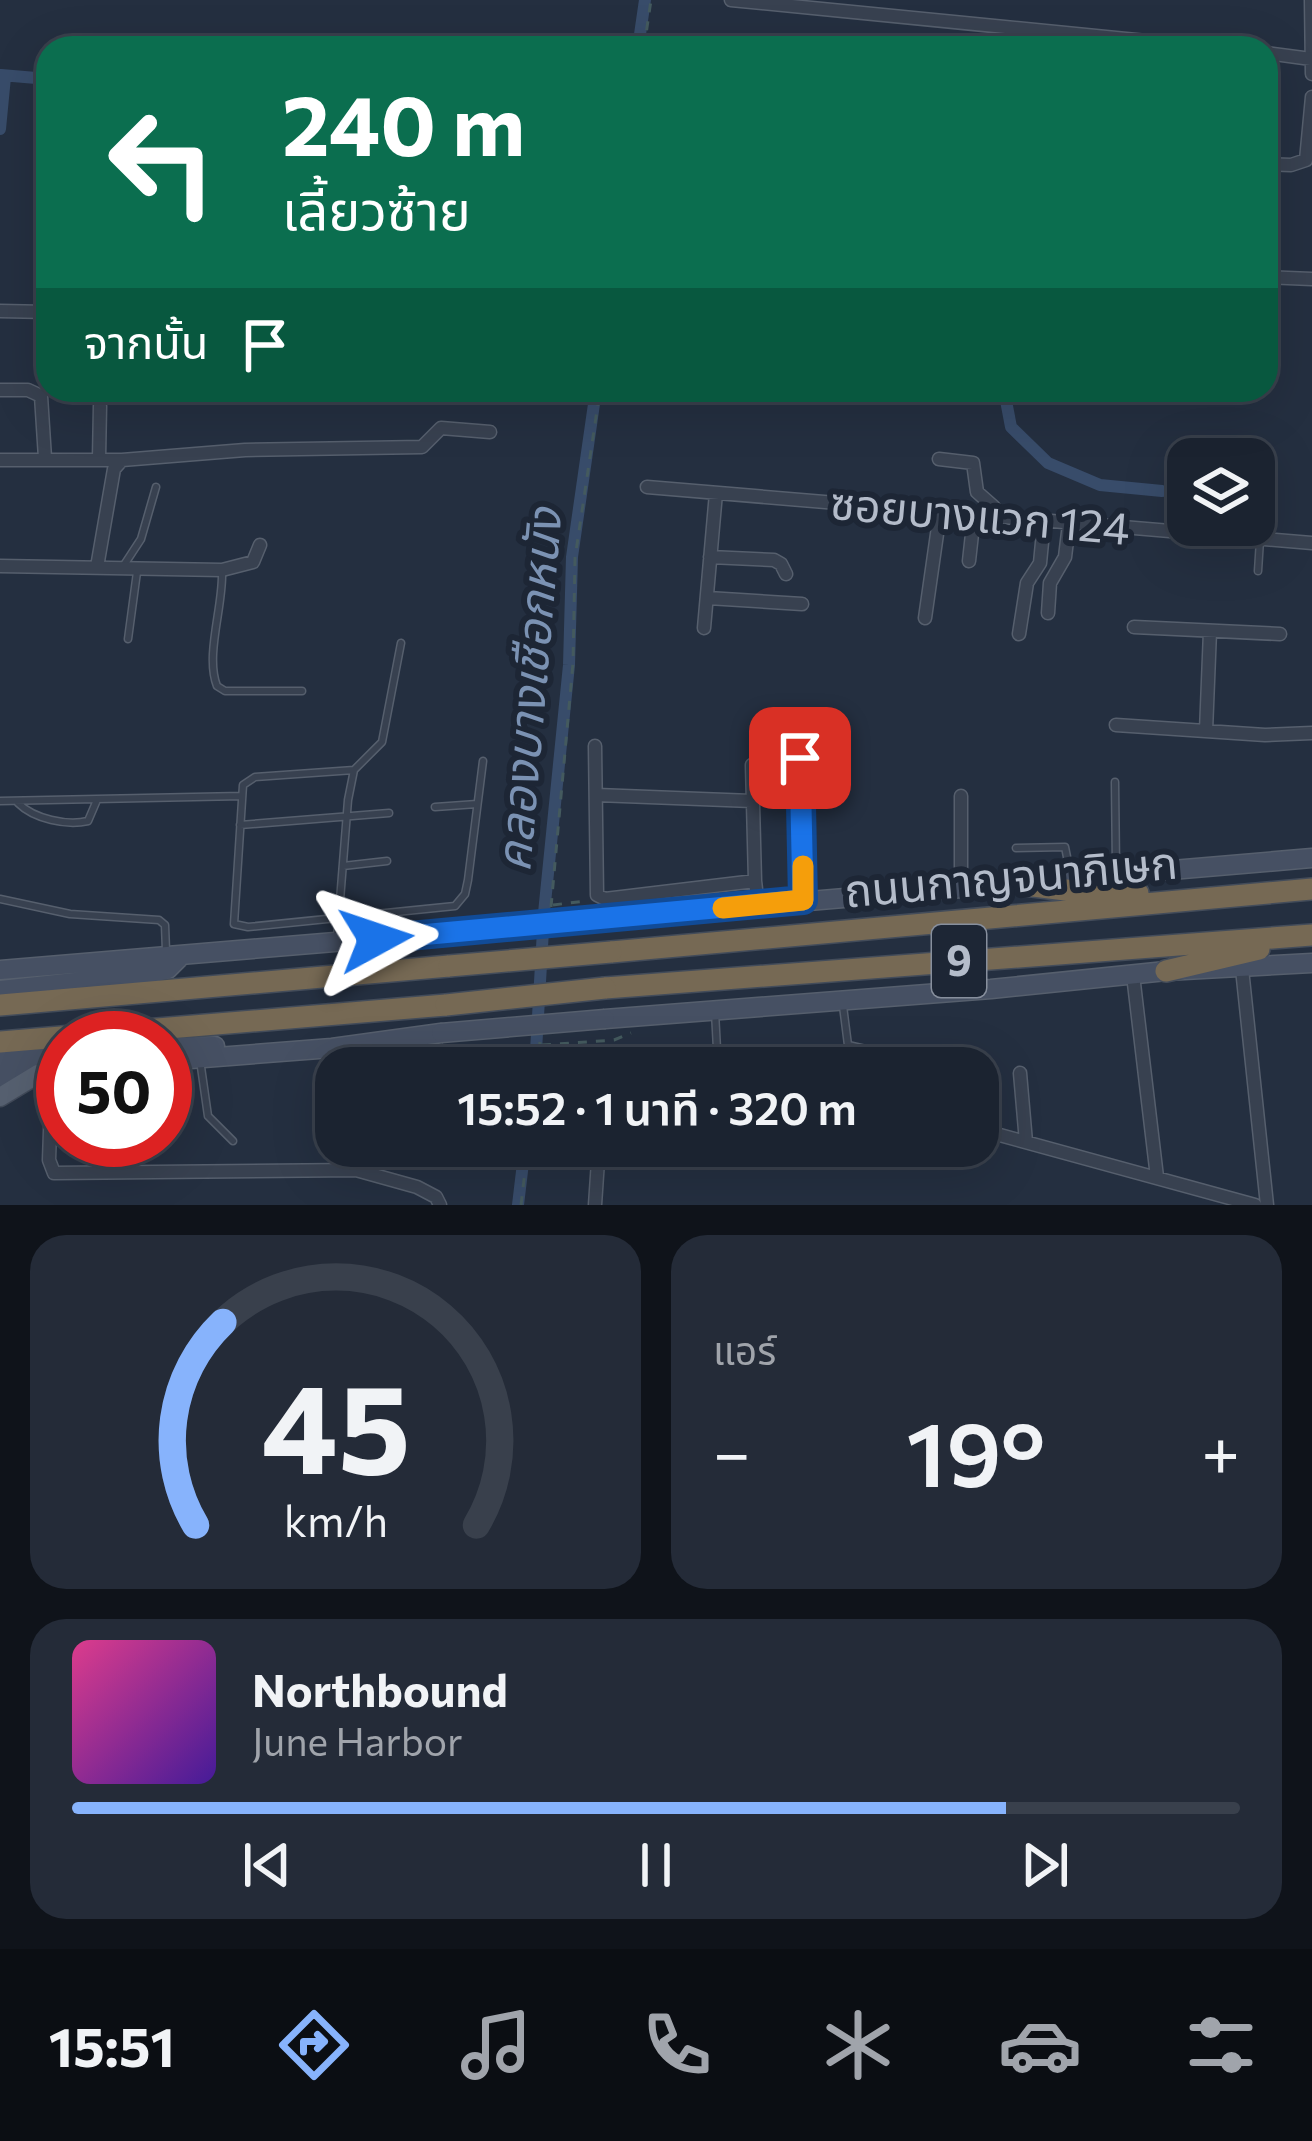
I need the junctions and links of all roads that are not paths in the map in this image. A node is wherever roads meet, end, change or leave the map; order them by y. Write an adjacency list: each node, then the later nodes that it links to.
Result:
1 (731, 0): 3 (street)
2 (1311, 0): 5 (street)
3 (1096, 36)
4 (1278, 55): 5 (street)
5 (1311, 59): 6 (street)
6 (1312, 74)
7 (1312, 97): 8 (street)
8 (1278, 164)
9 (1278, 278): 10 (street)
10 (1312, 279)
11 (0, 311): 12 (street)
12 (36, 312)
13 (0, 390): 14 (street)
14 (36, 394)
15 (41, 402): 18 (street)
16 (100, 406): 19 (street)
17 (490, 432): 22 (street)
18 (45, 458): 19 (street); 21 (street)
19 (99, 458): 22 (street)
20 (939, 459): 28 (street)
21 (0, 460)
22 (122, 460): 39 (street)
23 (156, 487): 40 (lane)
24 (647, 487): 25 (street, ซอยบางแวก 124)
25 (716, 493): 26 (street, ซอยบางแวก 124); 36 (street)
26 (940, 513): 27 (street, ซอยบางแวก 124); 48 (street)
27 (974, 516): 28 (street, ซอยบางแวก 124); 37 (street)
28 (994, 518): 29 (street, ซอยบางแวก 124)
29 (1043, 522): 30 (street, ซอยบางแวก 124); 52 (street)
30 (1069, 524): 31 (street, ซอยบางแวก 124); 47 (street)
31 (1167, 531)
32 (1275, 539): 33 (street, ซอยบางแวก 124)
33 (1312, 543)
34 (260, 545): 42 (street)
35 (1259, 546): 43 (lane)
36 (710, 557): 44 (street); 45 (street)
37 (969, 561)
38 (0, 566): 39 (street)
39 (97, 568): 40 (street)
40 (122, 568): 41 (street)
41 (138, 568): 42 (street); 54 (lane)
42 (222, 569): 56 (lane)
43 (1258, 571)
44 (786, 574)
45 (708, 598): 46 (street); 50 (street)
46 (802, 604)
47 (1048, 613)
48 (925, 618)
49 (1134, 626): 51 (street)
50 (704, 628)
51 (1210, 631): 53 (street); 58 (street)
52 (1019, 634)
53 (1280, 634)
54 (128, 639)
55 (401, 643): 64 (lane)
56 (302, 692)
57 (1116, 725): 58 (street)
58 (1206, 731): 59 (street)
59 (1312, 733)
60 (595, 746): 66 (street)
61 (800, 758): 90 (lane)
62 (483, 761): 73 (lane)
63 (752, 766): 72 (street)
64 (354, 770): 67 (lane); 76 (lane)
65 (1115, 782): 82 (lane)
66 (597, 795): 72 (street); 92 (street)
67 (242, 796): 69 (lane); 77 (lane)
68 (961, 796): 86 (street)
69 (97, 800): 71 (lane); 71 (lane)
70 (0, 801): 71 (lane)
71 (17, 801)
72 (752, 801): 84 (street)
73 (478, 803): 74 (lane); 93 (lane)
74 (435, 808)
75 (389, 813): 76 (lane)
76 (347, 817): 77 (lane); 81 (lane)
77 (239, 825): 93 (lane)
78 (1016, 848): 83 (lane)
79 (1312, 858): 82 (main road)
80 (387, 861): 81 (lane)
81 (343, 866): 93 (lane)
82 (1116, 876): 83 (main road)
83 (1071, 880): 85 (main road)
84 (755, 881): 91 (street); 92 (street)
85 (1025, 885): 86 (main road); 88 (highway)
86 (961, 889): 90 (main road)
87 (1312, 890): 88 (highway, ถนนกาญจนาภิเษก / 9)
88 (1224, 896): 104 (highway, ถนนกาญจนาภิเษก / 9, bridge)
89 (0, 899): 96 (lane)
90 (803, 900): 91 (main road)
91 (758, 905): 92 (main road)
92 (608, 908): 95 (main road, bridge)
93 (339, 917): 95 (lane)
94 (1312, 935): 100 (highway); 106 (highway, ถนนกาญจนาภิเษก / 9, bridge)
95 (337, 942): 96 (main road)
96 (174, 956): 99 (main road); 102 (main road)
97 (1312, 963): 98 (main road)
98 (1242, 968): 100 (main road); 132 (street)
99 (0, 970)
100 (1166, 971): 101 (main road)
101 (1133, 975): 103 (main road); 128 (street)
102 (0, 990)
103 (843, 1001): 105 (main road); 107 (lane)
104 (0, 1006)
105 (715, 1012): 108 (main road, bridge); 109 (lane)
106 (0, 1042)
107 (848, 1045): 110 (lane)
108 (339, 1047)
109 (719, 1047)
110 (857, 1047)
111 (192, 1048): 113 (main road)
112 (315, 1049): 113 (main road)
113 (279, 1051): 115 (main road)
114 (36, 1058): 116 (main road)
115 (192, 1058)
116 (0, 1061)
117 (1020, 1073): 125 (street)
118 (36, 1075): 119 (main road)
119 (0, 1077)
120 (36, 1081): 122 (main road)
121 (192, 1081): 124 (lane)
122 (0, 1097)
123 (999, 1135): 125 (street)
124 (233, 1141)
125 (1026, 1142): 128 (street)
126 (52, 1167): 129 (street)
127 (598, 1167): 130 (street)
128 (1157, 1177): 131 (street)
129 (440, 1205)
130 (595, 1205)
131 (1255, 1205)
132 (1267, 1205)

